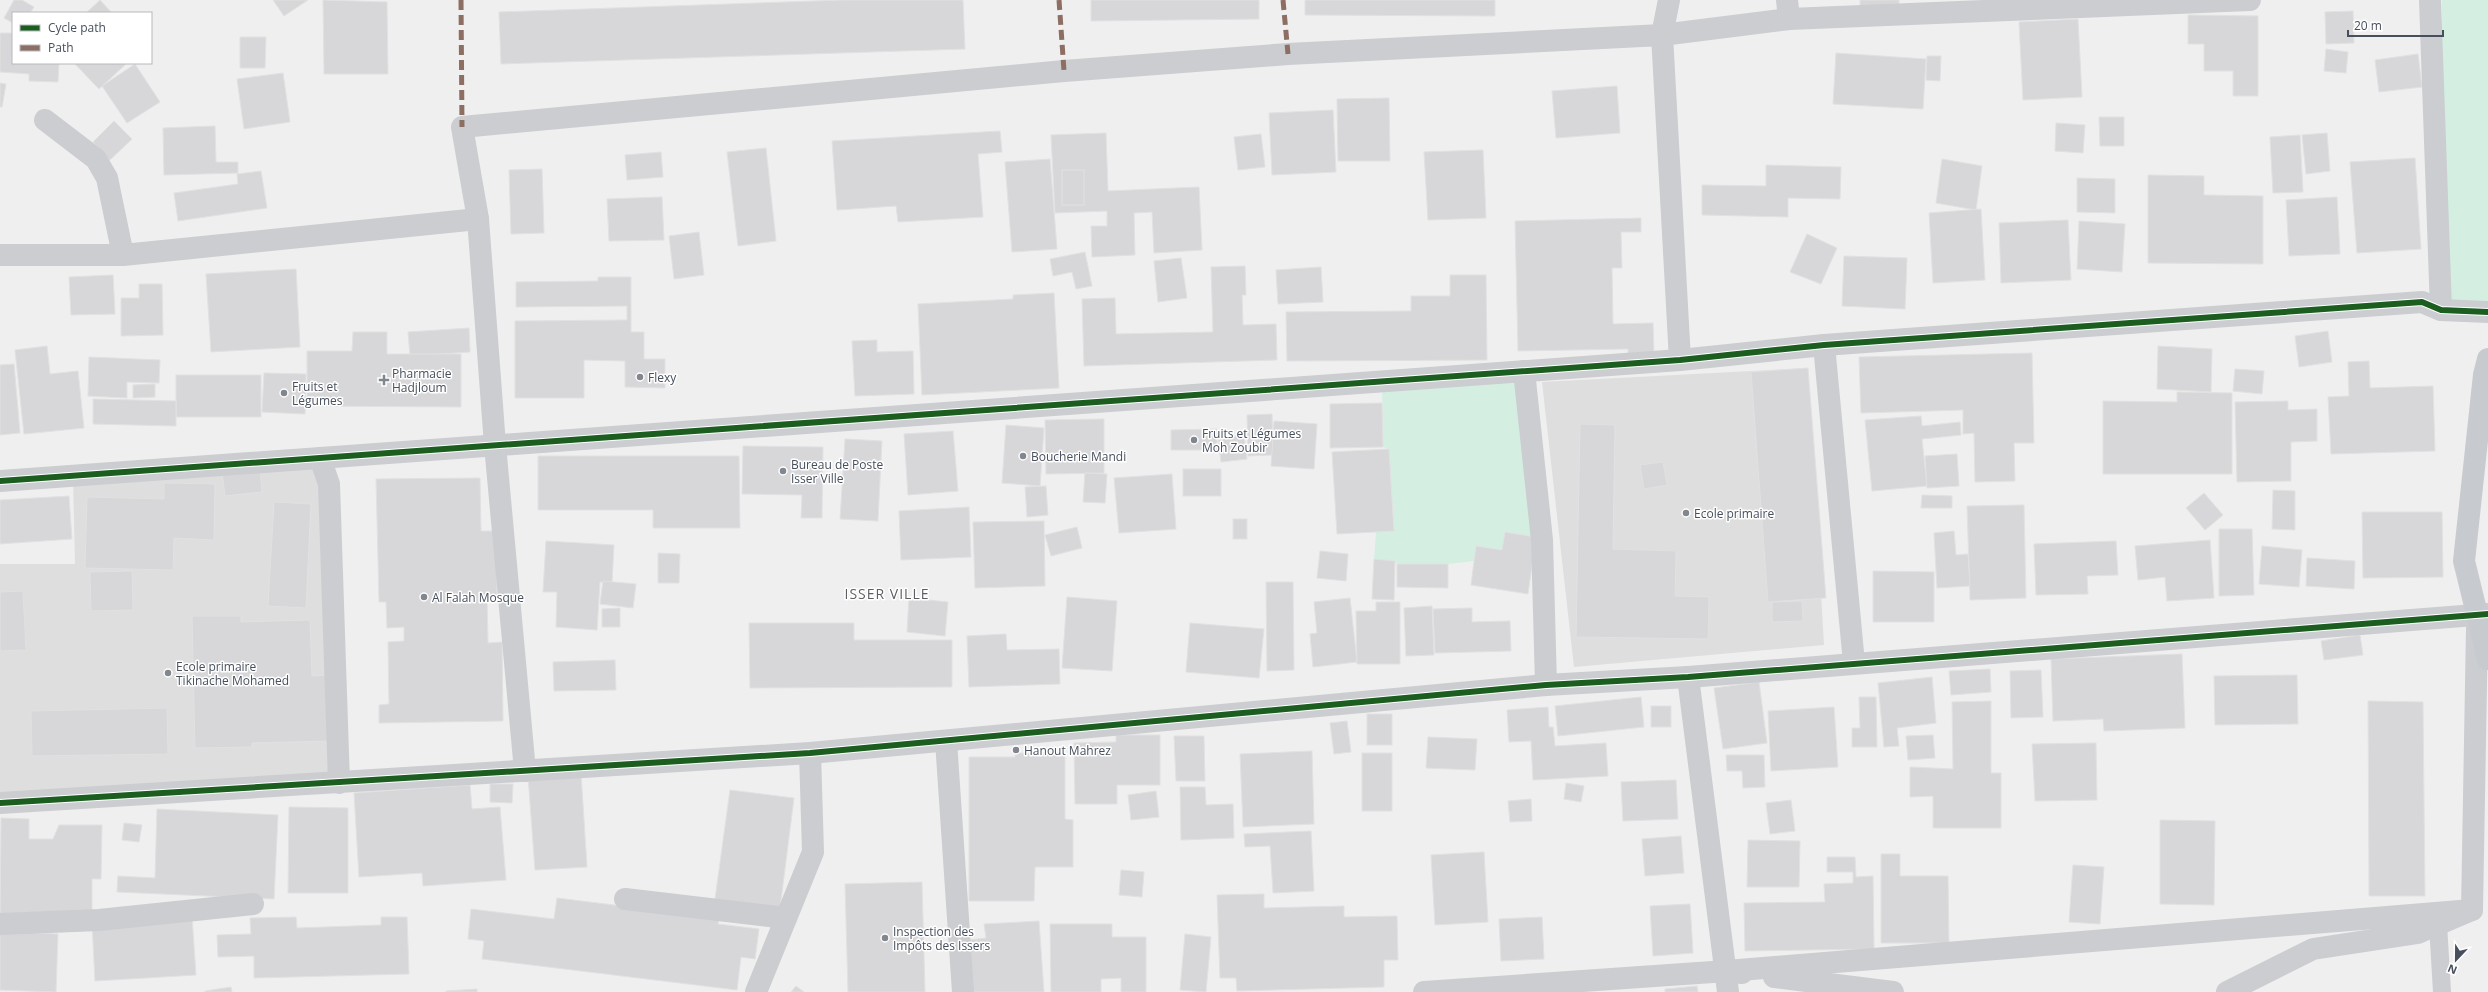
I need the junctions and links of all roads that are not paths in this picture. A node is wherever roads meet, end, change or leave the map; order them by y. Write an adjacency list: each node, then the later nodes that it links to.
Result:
1 (1669, 0): 5 (street)
2 (2250, 0): 4 (street)
3 (2430, 0): 10 (street)
4 (1788, 9): 5 (street)
5 (1662, 35): 7 (street); 14 (street)
6 (45, 120): 9 (street)
7 (478, 219): 9 (street); 16 (street)
8 (0, 255): 9 (street)
9 (123, 255)
10 (2441, 310): 11 (street); 12 (street)
11 (2488, 312)
12 (1824, 345): 14 (street); 21 (street)
13 (2488, 359): 19 (main road)
14 (1680, 360): 15 (street)
15 (1524, 371): 16 (street); 23 (street)
16 (495, 445): 17 (street); 26 (street)
17 (320, 458): 18 (street); 27 (street)
18 (0, 481)
19 (2483, 615): 20 (main road); 21 (street); 31 (street)
20 (2488, 659)
21 (1854, 663): 22 (street)
22 (1688, 677): 23 (street); 35 (street)
23 (1546, 685): 24 (street)
24 (946, 741): 25 (street); 37 (street)
25 (810, 753): 26 (street); 32 (street)
26 (525, 771): 27 (street)
27 (339, 783): 28 (street)
28 (0, 803)
29 (625, 899): 32 (street)
30 (254, 904): 33 (street)
31 (2472, 910): 34 (street); 35 (street)
32 (786, 918): 36 (street)
33 (0, 924)
34 (2438, 924): 40 (street); 41 (lane)
35 (1727, 982): 38 (street); 39 (street)
36 (756, 992)
37 (963, 992)
38 (1424, 992)
39 (1893, 992)
40 (2227, 992)
41 (2442, 992)

